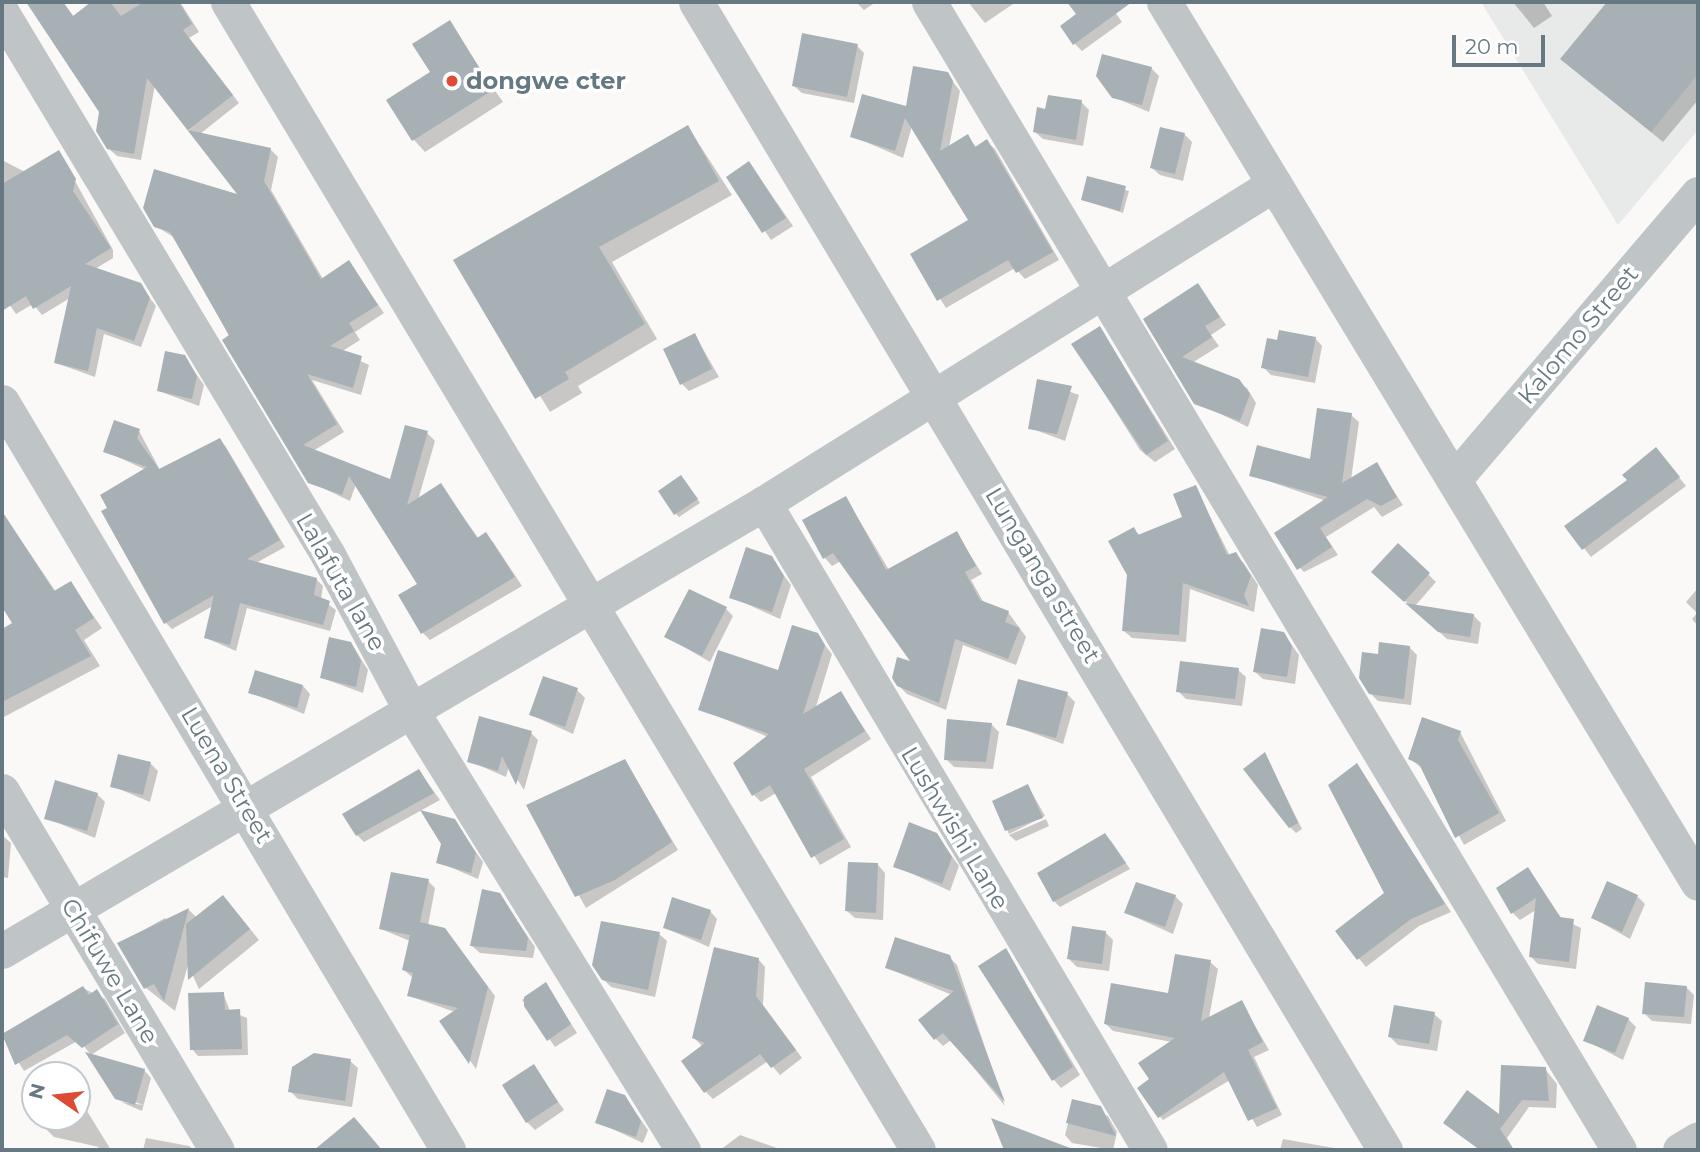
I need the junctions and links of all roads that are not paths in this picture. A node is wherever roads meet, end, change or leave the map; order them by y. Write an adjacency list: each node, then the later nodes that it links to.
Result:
1 (228, 2): 13 (street)
2 (696, 2): 9 (street, Lunganga street)
3 (929, 2): 8 (street)
4 (1164, 2): 6 (street)
5 (2, 13): 14 (street, Lalafuta lane)
6 (1274, 184): 8 (street); 11 (street)
7 (1698, 194): 11 (street, Kalomo Street)
8 (1104, 290): 9 (street); 28 (street)
9 (934, 393): 12 (street); 27 (street, Lunganga street)
10 (2, 402): 16 (street, Luena Street)
11 (1457, 476): 17 (street)
12 (764, 503): 13 (street); 26 (street, Lushwishi Lane)
13 (586, 603): 14 (street); 25 (street)
14 (409, 707): 16 (street); 24 (street, Lalafuta lane)
15 (2, 792): 19 (street, Chifuwe Lane)
16 (246, 806): 19 (street); 23 (street, Luena Street)
17 (1688, 834): 18 (street)
18 (1698, 883)
19 (73, 908): 20 (street); 22 (street, Chifuwe Lane)
20 (2, 951)
21 (1698, 1139): 29 (street)
22 (217, 1150)
23 (448, 1150)
24 (683, 1150)
25 (918, 1150)
26 (1150, 1150)
27 (1385, 1150)
28 (1619, 1150)
29 (1681, 1150)

